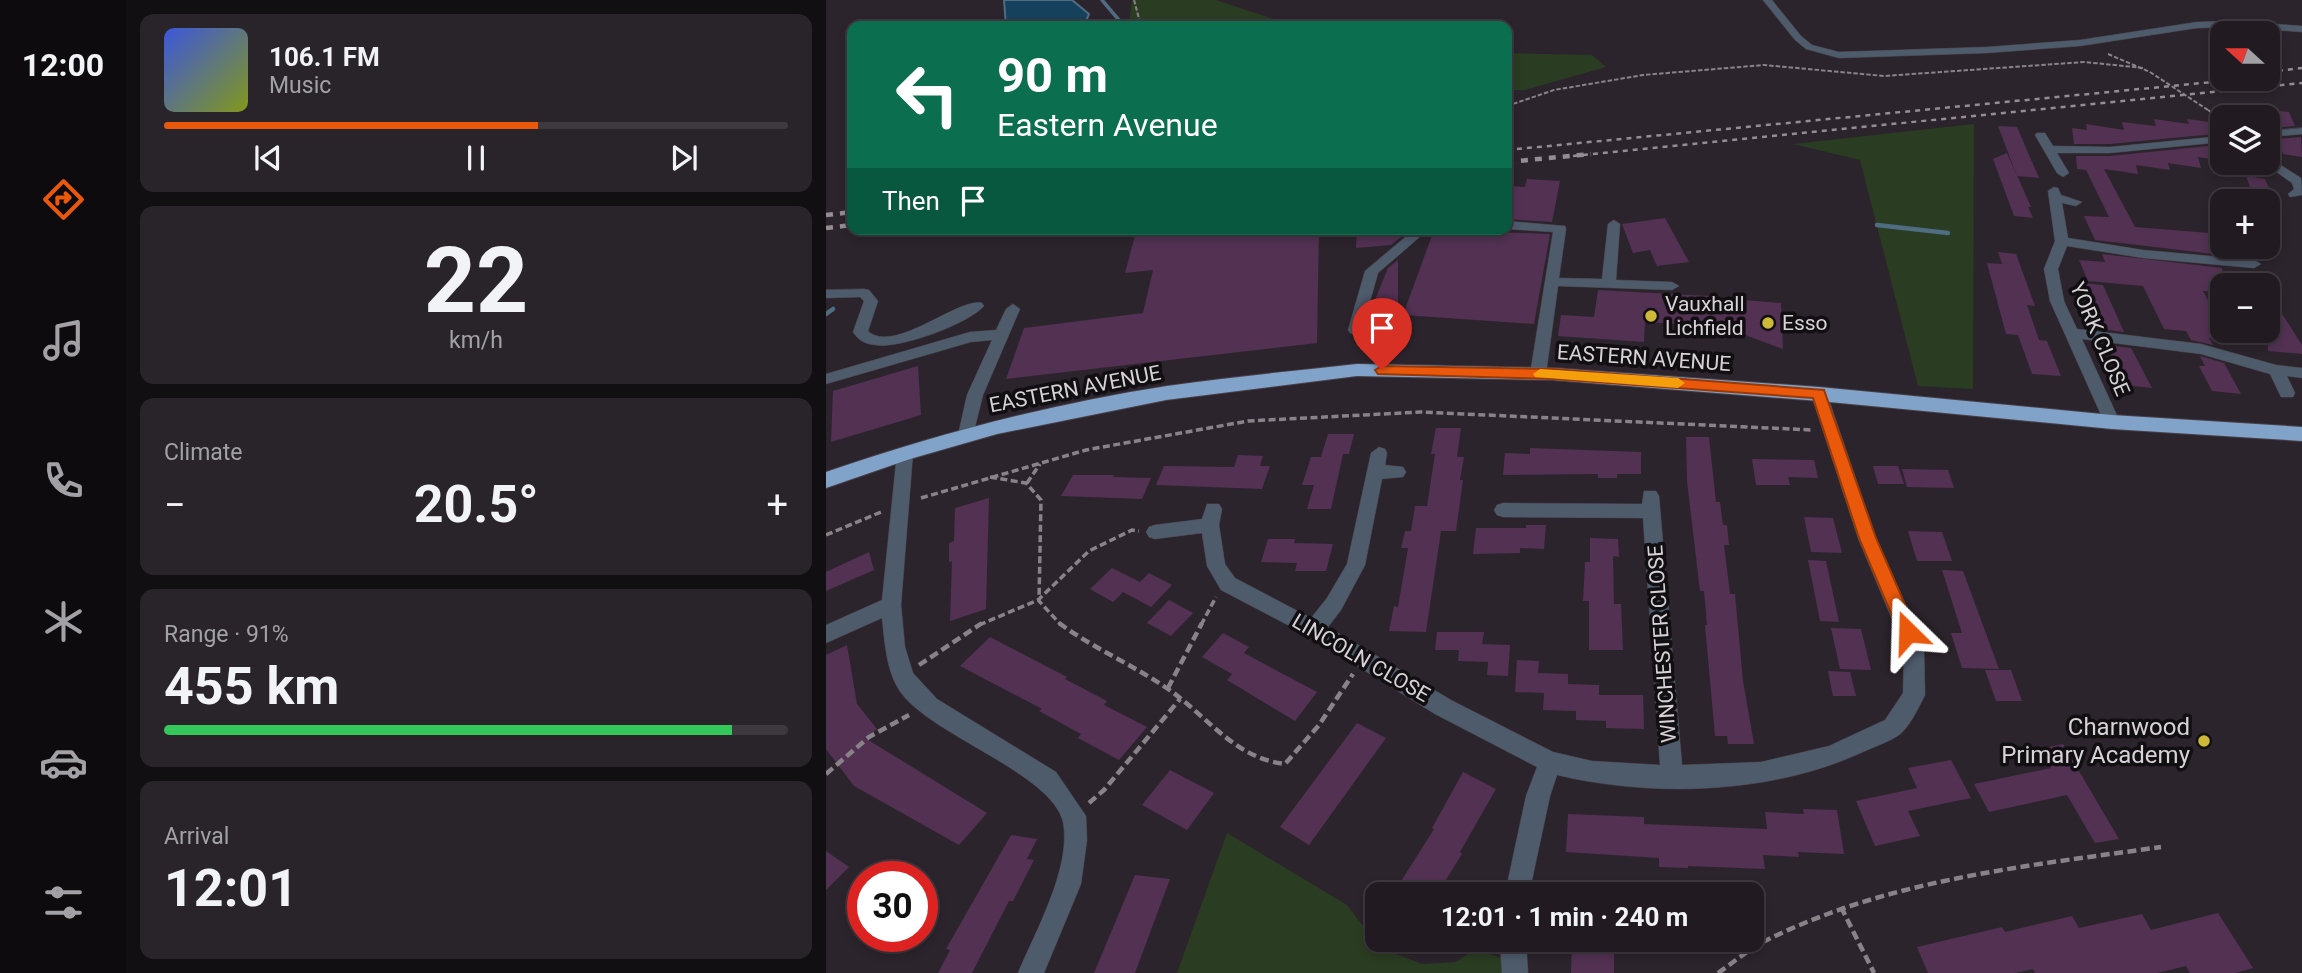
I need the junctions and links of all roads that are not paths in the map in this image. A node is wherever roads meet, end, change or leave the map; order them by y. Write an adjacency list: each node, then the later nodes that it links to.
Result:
1 (1767, 0): 2 (street)
2 (2302, 29)
3 (2302, 131): 4 (street)
4 (2280, 133)
5 (2042, 135): 7 (street)
6 (2210, 140): 7 (street)
7 (2049, 149): 9 (street)
8 (2280, 169): 10 (street)
9 (2063, 173)
10 (2294, 194)
11 (2076, 202): 15 (street, YORK CLOSE)
12 (1614, 224): 18 (street)
13 (1512, 225): 17 (street)
14 (1416, 235): 23 (street)
15 (2062, 240): 16 (street); 24 (street, YORK CLOSE)
16 (2254, 264)
17 (1553, 282): 18 (street); 28 (street)
18 (1608, 284): 19 (street)
19 (1672, 286)
20 (826, 294): 21 (street)
21 (977, 306)
22 (1013, 309): 25 (street)
23 (1355, 330)
24 (2072, 333): 26 (street); 32 (street, YORK CLOSE)
25 (1002, 334): 29 (street); 34 (street)
26 (2276, 370): 27 (street); 30 (street)
27 (2302, 373)
28 (1538, 374): 31 (highway, EASTERN AVENUE); 34 (highway, EASTERN AVENUE)
29 (826, 379)
30 (2287, 393)
31 (1819, 394): 32 (highway, EASTERN AVENUE); 44 (street, LINCOLN CLOSE)
32 (2112, 422): 33 (highway, EASTERN AVENUE)
33 (2302, 434)
34 (965, 435): 35 (highway, EASTERN AVENUE)
35 (905, 453): 37 (highway, EASTERN AVENUE); 40 (street)
36 (1397, 472): 41 (street)
37 (826, 480)
38 (1503, 510): 44 (street, WINCHESTER CLOSE)
39 (1155, 532): 41 (street, LINCOLN CLOSE)
40 (891, 604): 42 (street); 47 (street)
41 (1314, 629): 43 (street, LINCOLN CLOSE)
42 (826, 634)
43 (1550, 762): 44 (street, LINCOLN CLOSE); 45 (street)
44 (1672, 776)
45 (1520, 882)
46 (1514, 952): 48 (street)
47 (1031, 973)
48 (1515, 973)

